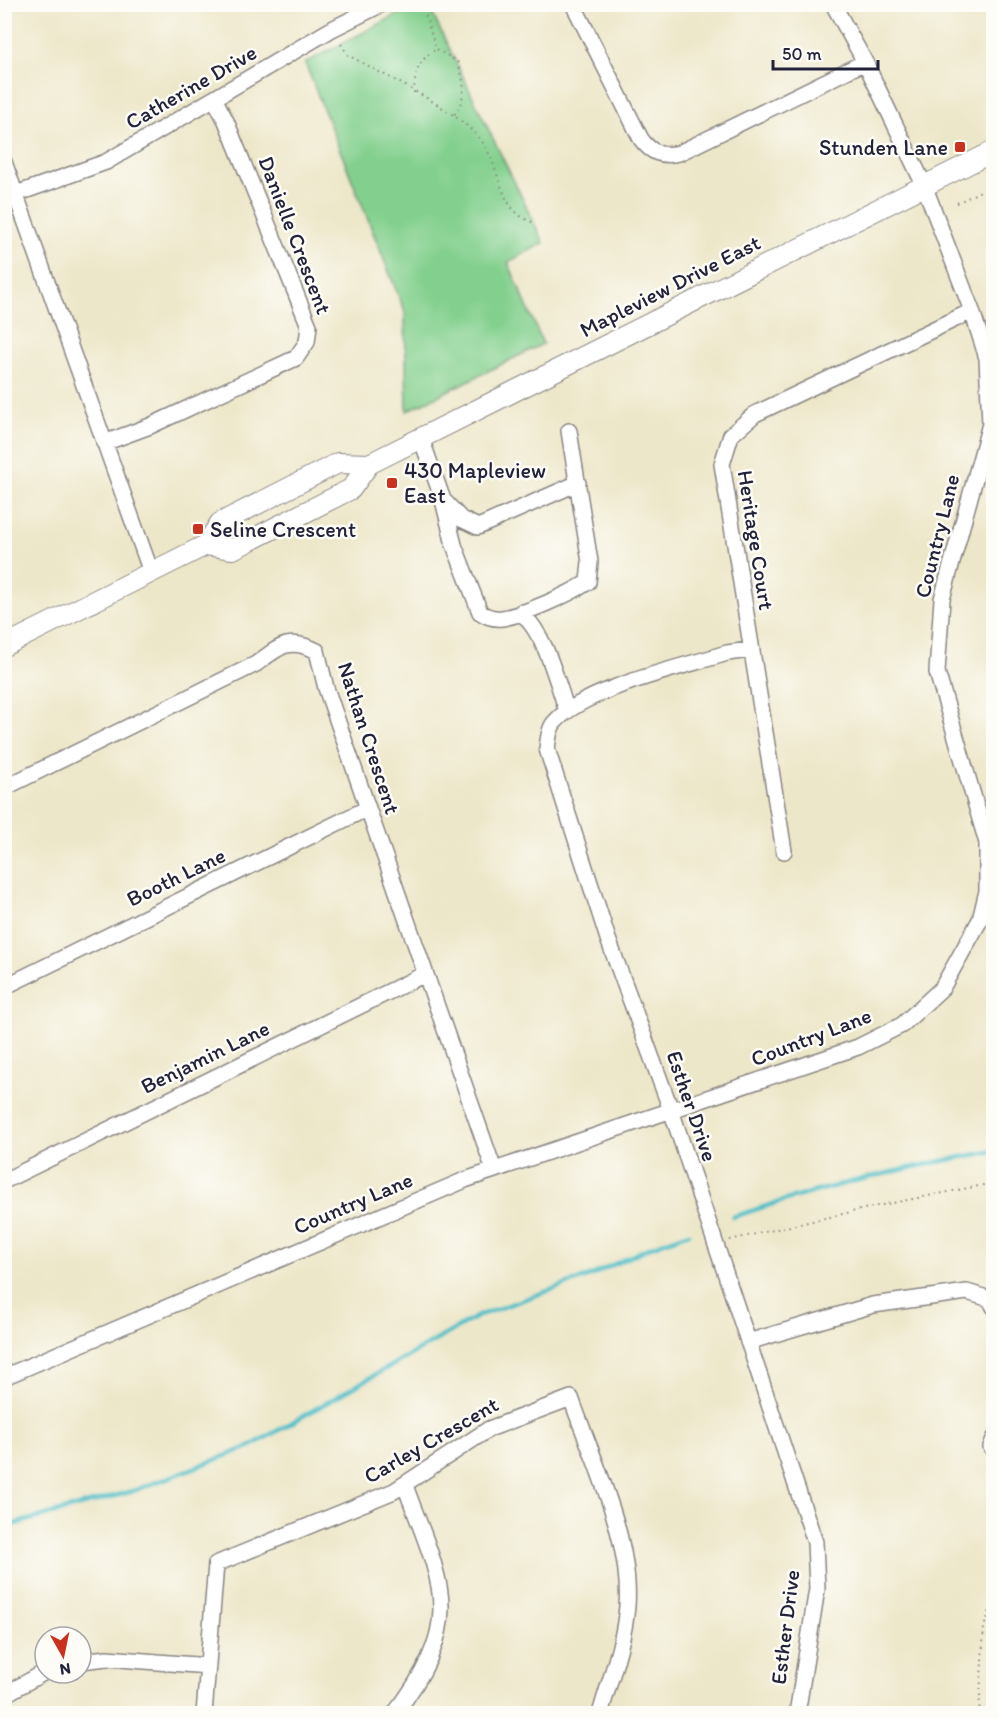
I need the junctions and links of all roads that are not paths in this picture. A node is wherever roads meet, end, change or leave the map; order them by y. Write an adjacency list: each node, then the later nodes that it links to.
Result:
1 (382, 4): 5 (street, Catherine Drive)
2 (573, 4): 4 (street)
3 (833, 4): 4 (street)
4 (865, 62): 8 (street)
5 (215, 100): 9 (street, Catherine Drive); 13 (street, Danielle Crescent)
6 (993, 151): 8 (main road, Mapleview Drive East)
7 (4, 162): 9 (street)
8 (924, 185): 10 (street, Country Lane); 12 (main road, Mapleview Drive East)
9 (16, 194): 13 (street)
10 (972, 311): 21 (street, Heritage Court); 28 (street, Country Lane)
11 (569, 431): 15 (street)
12 (421, 438): 14 (main road, Mapleview Drive East); 16 (street)
13 (104, 443): 18 (street)
14 (369, 464): 17 (main road, Mapleview Drive East); 17 (main road, Mapleview Drive East)
15 (578, 483): 16 (street); 19 (street)
16 (443, 500): 19 (street)
17 (206, 545): 18 (main road, Mapleview Drive East)
18 (151, 572): 20 (main road, Mapleview Drive East)
19 (521, 612): 22 (street)
20 (4, 646)
21 (750, 650): 22 (street, Esther Drive); 25 (street, Heritage Court)
22 (567, 711): 28 (street, Esther Drive)
23 (4, 788): 24 (street, Nathan Crescent)
24 (368, 808): 26 (street, Nathan Crescent); 27 (street, Booth Lane)
25 (784, 851)
26 (425, 974): 29 (street, Nathan Crescent); 30 (street, Benjamin Lane)
27 (4, 987)
28 (671, 1110): 29 (street, Country Lane); 32 (street, Esther Drive)
29 (494, 1170): 33 (street, Country Lane)
30 (4, 1181)
31 (993, 1307): 32 (street)
32 (748, 1342): 42 (street, Esther Drive)
33 (4, 1377)
34 (405, 1485): 36 (street, Carley Crescent); 40 (street); 41 (street, Carley Crescent)
35 (93, 1660): 36 (street)
36 (208, 1666): 39 (street, Carley Crescent)
37 (33, 1679): 38 (street)
38 (4, 1695)
39 (204, 1713)
40 (395, 1713)
41 (600, 1713)
42 (797, 1713)

